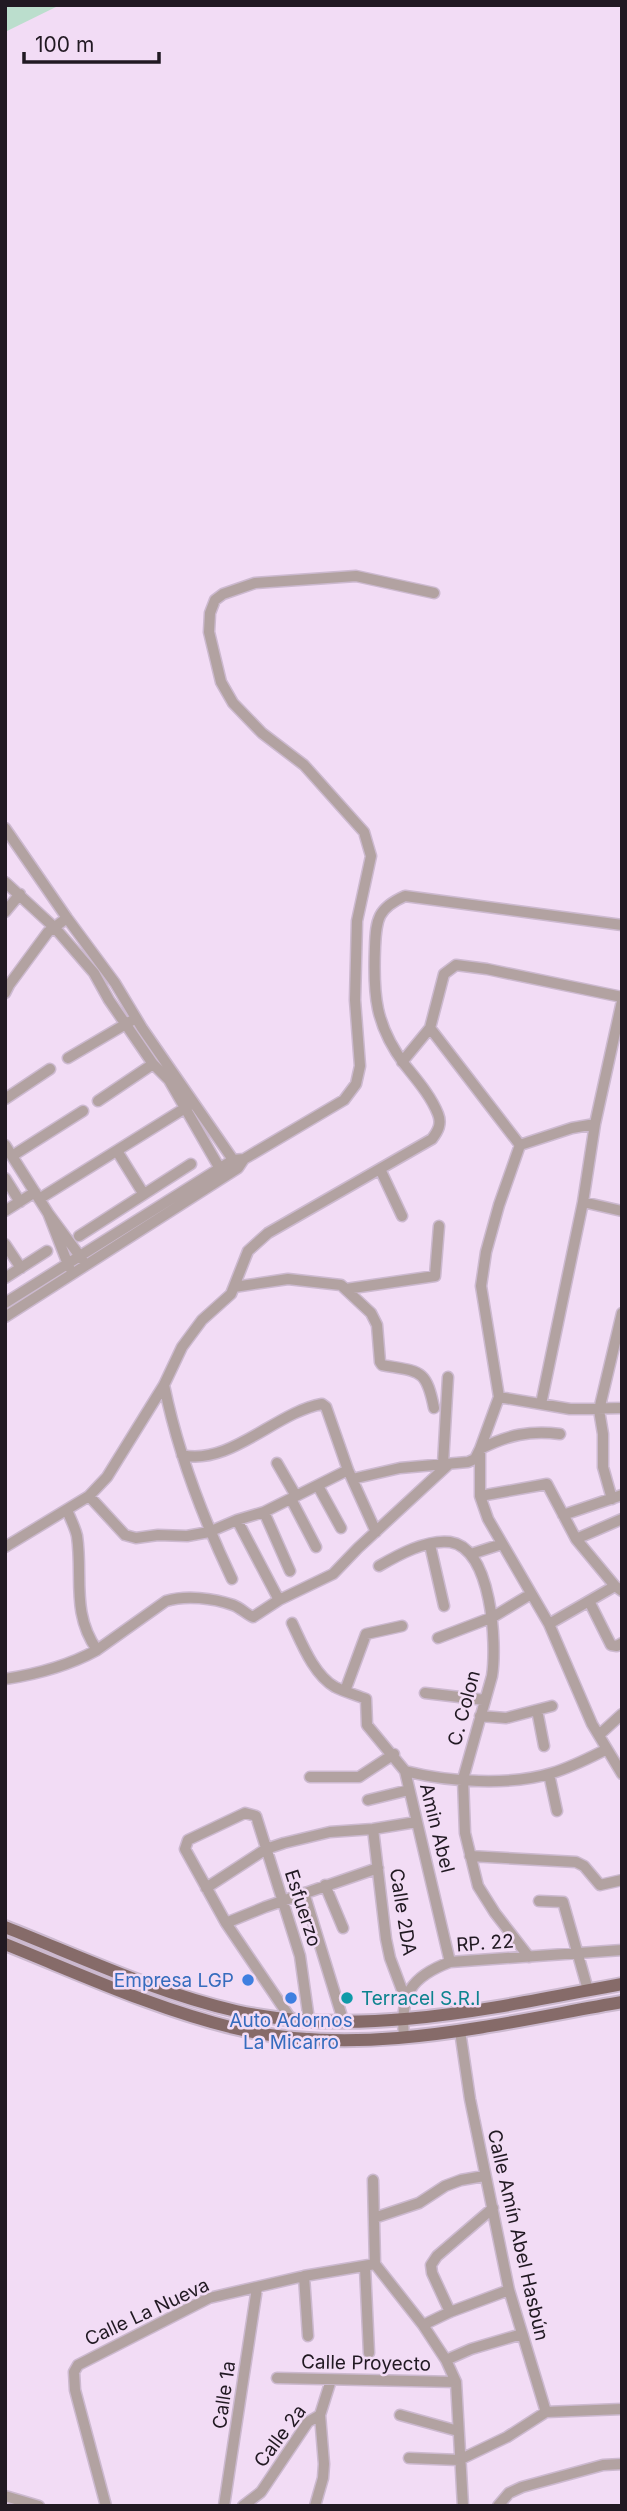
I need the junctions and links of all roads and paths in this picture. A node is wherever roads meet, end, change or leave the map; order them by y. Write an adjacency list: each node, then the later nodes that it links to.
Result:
1 (434, 593): 27 (street)
2 (5, 828): 6 (street)
3 (5, 882): 4 (street)
4 (20, 894): 5 (street); 8 (street)
5 (5, 912)
6 (67, 918): 8 (street); 11 (street)
7 (622, 925): 15 (street)
8 (55, 928): 9 (street); 12 (street)
9 (5, 993)
10 (622, 999): 13 (street); 22 (street)
11 (136, 1018): 12 (street); 20 (street)
12 (126, 1023): 14 (street); 16 (street)
13 (430, 1028): 15 (street); 23 (street)
14 (68, 1058)
15 (402, 1062): 29 (street)
16 (153, 1064): 19 (street); 20 (street)
17 (50, 1069): 18 (street)
18 (5, 1099)
19 (98, 1101)
20 (190, 1105): 25 (street); 27 (street); 30 (street)
21 (83, 1111): 26 (street)
22 (595, 1124): 23 (street); 35 (street)
23 (520, 1144): 55 (street)
24 (5, 1146): 26 (street)
25 (117, 1151): 32 (street); 33 (street)
26 (12, 1156): 33 (street)
27 (239, 1162): 30 (street)
28 (191, 1164): 32 (street)
29 (380, 1169): 39 (street); 48 (street)
30 (222, 1173): 44 (street)
31 (5, 1178): 34 (street)
32 (143, 1193): 41 (street)
33 (37, 1196): 34 (street); 38 (street)
34 (20, 1202): 36 (street)
35 (583, 1202): 37 (street); 56 (street)
36 (5, 1211)
37 (622, 1211)
38 (48, 1213): 44 (street); 46 (street)
39 (402, 1216)
40 (439, 1226): 49 (street)
41 (79, 1236)
42 (5, 1244): 45 (street)
43 (47, 1251): 45 (street)
44 (83, 1261): 46 (street)
45 (21, 1268): 47 (street)
46 (70, 1269): 50 (street); 52 (street)
47 (5, 1278)
48 (234, 1287): 49 (street); 54 (street)
49 (346, 1289): 57 (street)
50 (5, 1303)
51 (622, 1313): 59 (street)
52 (5, 1317)
53 (448, 1377): 64 (street)
54 (164, 1385): 62 (street); 67 (street)
55 (499, 1397): 56 (street); 61 (street)
56 (541, 1404): 59 (street)
57 (434, 1408)
58 (622, 1408): 59 (street)
59 (599, 1410): 70 (street)
60 (560, 1434): 61 (street)
61 (480, 1449): 64 (street); 68 (street)
62 (182, 1455): 65 (street); 77 (street)
63 (277, 1463): 69 (street)
64 (446, 1464): 65 (street); 78 (street)
65 (350, 1475): 66 (street); 78 (street)
66 (318, 1486): 69 (street); 76 (street)
67 (89, 1496): 71 (street); 77 (street)
68 (480, 1496): 73 (street); 80 (street)
69 (293, 1497): 72 (street); 83 (street)
70 (617, 1497): 73 (street)
71 (67, 1510): 82 (street); 99 (street)
72 (264, 1512): 75 (street); 86 (street)
73 (564, 1515): 79 (street)
74 (622, 1519): 79 (street)
75 (237, 1520): 77 (street); 90 (street)
76 (341, 1528)
77 (209, 1532): 87 (street)
78 (376, 1532): 90 (street)
79 (576, 1539): 88 (street)
80 (502, 1544): 84 (street); 89 (street)
81 (430, 1545): 84 (street); 85 (street); 92 (street)
82 (6, 1546)
83 (316, 1547)
84 (471, 1554): 93 (street, C. Colon)
85 (379, 1566)
86 (290, 1571)
87 (232, 1579)
88 (618, 1589): 91 (street)
89 (531, 1594): 93 (street); 95 (street)
90 (279, 1600): 99 (street)
91 (589, 1601): 95 (street); 98 (street)
92 (444, 1606)
93 (493, 1616): 97 (street); 103 (street, C. Colon)
94 (292, 1623): 101 (street, Amin Abel)
95 (549, 1624): 108 (street)
96 (402, 1626): 101 (street)
97 (438, 1638)
98 (622, 1643)
99 (97, 1650): 100 (street)
100 (5, 1679)
101 (345, 1691): 111 (street, Amin Abel)
102 (425, 1693): 103 (street)
103 (485, 1700): 107 (street, C. Colon)
104 (552, 1706): 105 (street)
105 (537, 1710): 107 (street); 109 (street)
106 (622, 1714): 108 (street)
107 (480, 1716): 116 (street, C. Colon)
108 (599, 1735): 110 (street)
109 (544, 1746)
110 (607, 1749): 113 (street); 114 (street)
111 (394, 1754): 112 (street, Amin Abel); 115 (street)
112 (405, 1771): 116 (street); 117 (street, Amin Abel)
113 (621, 1772)
114 (550, 1774): 116 (street); 119 (street)
115 (310, 1777)
116 (463, 1779): 123 (street, C. Colon)
117 (409, 1790): 118 (street); 120 (street, Amin Abel)
118 (368, 1800)
119 (557, 1811)
120 (416, 1822): 121 (street); 138 (street, Amin Abel)
121 (373, 1829): 122 (street); 124 (street, Calle 2DA)
122 (266, 1849): 127 (street); 127 (street, Esfuerzo); 129 (street, Esfuerzo)
123 (470, 1856): 125 (street); 137 (street, C. Colon)
124 (378, 1868): 126 (street); 141 (street, Calle 2DA)
125 (622, 1880)
126 (325, 1885): 128 (street); 133 (street)
127 (206, 1888): 131 (street)
128 (304, 1893): 129 (street); 146 (street)
129 (282, 1901): 131 (street); 145 (street, Esfuerzo)
130 (539, 1901): 136 (street)
131 (226, 1923): 143 (street)
132 (5, 1927): 143 (main road)
133 (343, 1927)
134 (5, 1944): 148 (main road)
135 (622, 1950): 136 (street, RP. 22)
136 (579, 1954): 137 (street, RP. 22); 140 (street)
137 (530, 1957): 138 (street, RP. 22)
138 (450, 1962): 141 (street, RP. 22)
139 (622, 1984): 140 (main road)
140 (588, 1990): 144 (main road)
141 (405, 1998): 144 (street)
142 (622, 2001): 147 (main road)
143 (291, 2019): 145 (main road)
144 (402, 2019): 146 (main road); 148 (street)
145 (309, 2020): 146 (main road)
146 (342, 2020)
147 (460, 2031): 148 (main road); 149 (street, Calle Amín Abel Hasbún)
148 (404, 2037)
149 (484, 2176): 151 (street, Calle Amín Abel Hasbún); 152 (street)
150 (373, 2180): 152 (street)
151 (493, 2208): 156 (street, Calle Amín Abel Hasbún); 157 (street)
152 (374, 2218): 153 (street)
153 (370, 2265): 154 (street, Calle La Nueva); 158 (street); 161 (street)
154 (304, 2276): 155 (street, Calle La Nueva); 160 (street)
155 (257, 2288): 176 (street, Calle La Nueva); 177 (street, Calle 1a)
156 (509, 2290): 157 (street); 159 (street, Calle Amín Abel Hasbún)
157 (450, 2312): 158 (street)
158 (424, 2325): 162 (street)
159 (522, 2334): 162 (street); 167 (street, Calle Amín Abel Hasbún)
160 (308, 2336)
161 (369, 2353)
162 (446, 2360): 165 (street)
163 (276, 2378): 164 (street, Calle Proyecto)
164 (331, 2380): 165 (street, Calle Proyecto); 168 (street, Calle 2a)
165 (456, 2382): 170 (street)
166 (620, 2408): 167 (street)
167 (546, 2412): 172 (street)
168 (320, 2415): 178 (street, Calle 2a); 179 (street)
169 (400, 2415): 170 (street)
170 (458, 2431): 172 (street)
171 (408, 2458): 172 (street)
172 (459, 2460): 180 (street)
173 (622, 2463): 181 (street)
174 (5, 2496): 175 (street)
175 (39, 2506)
176 (106, 2506)
177 (223, 2506)
178 (243, 2506)
179 (315, 2506)
180 (463, 2506)
181 (498, 2506)

